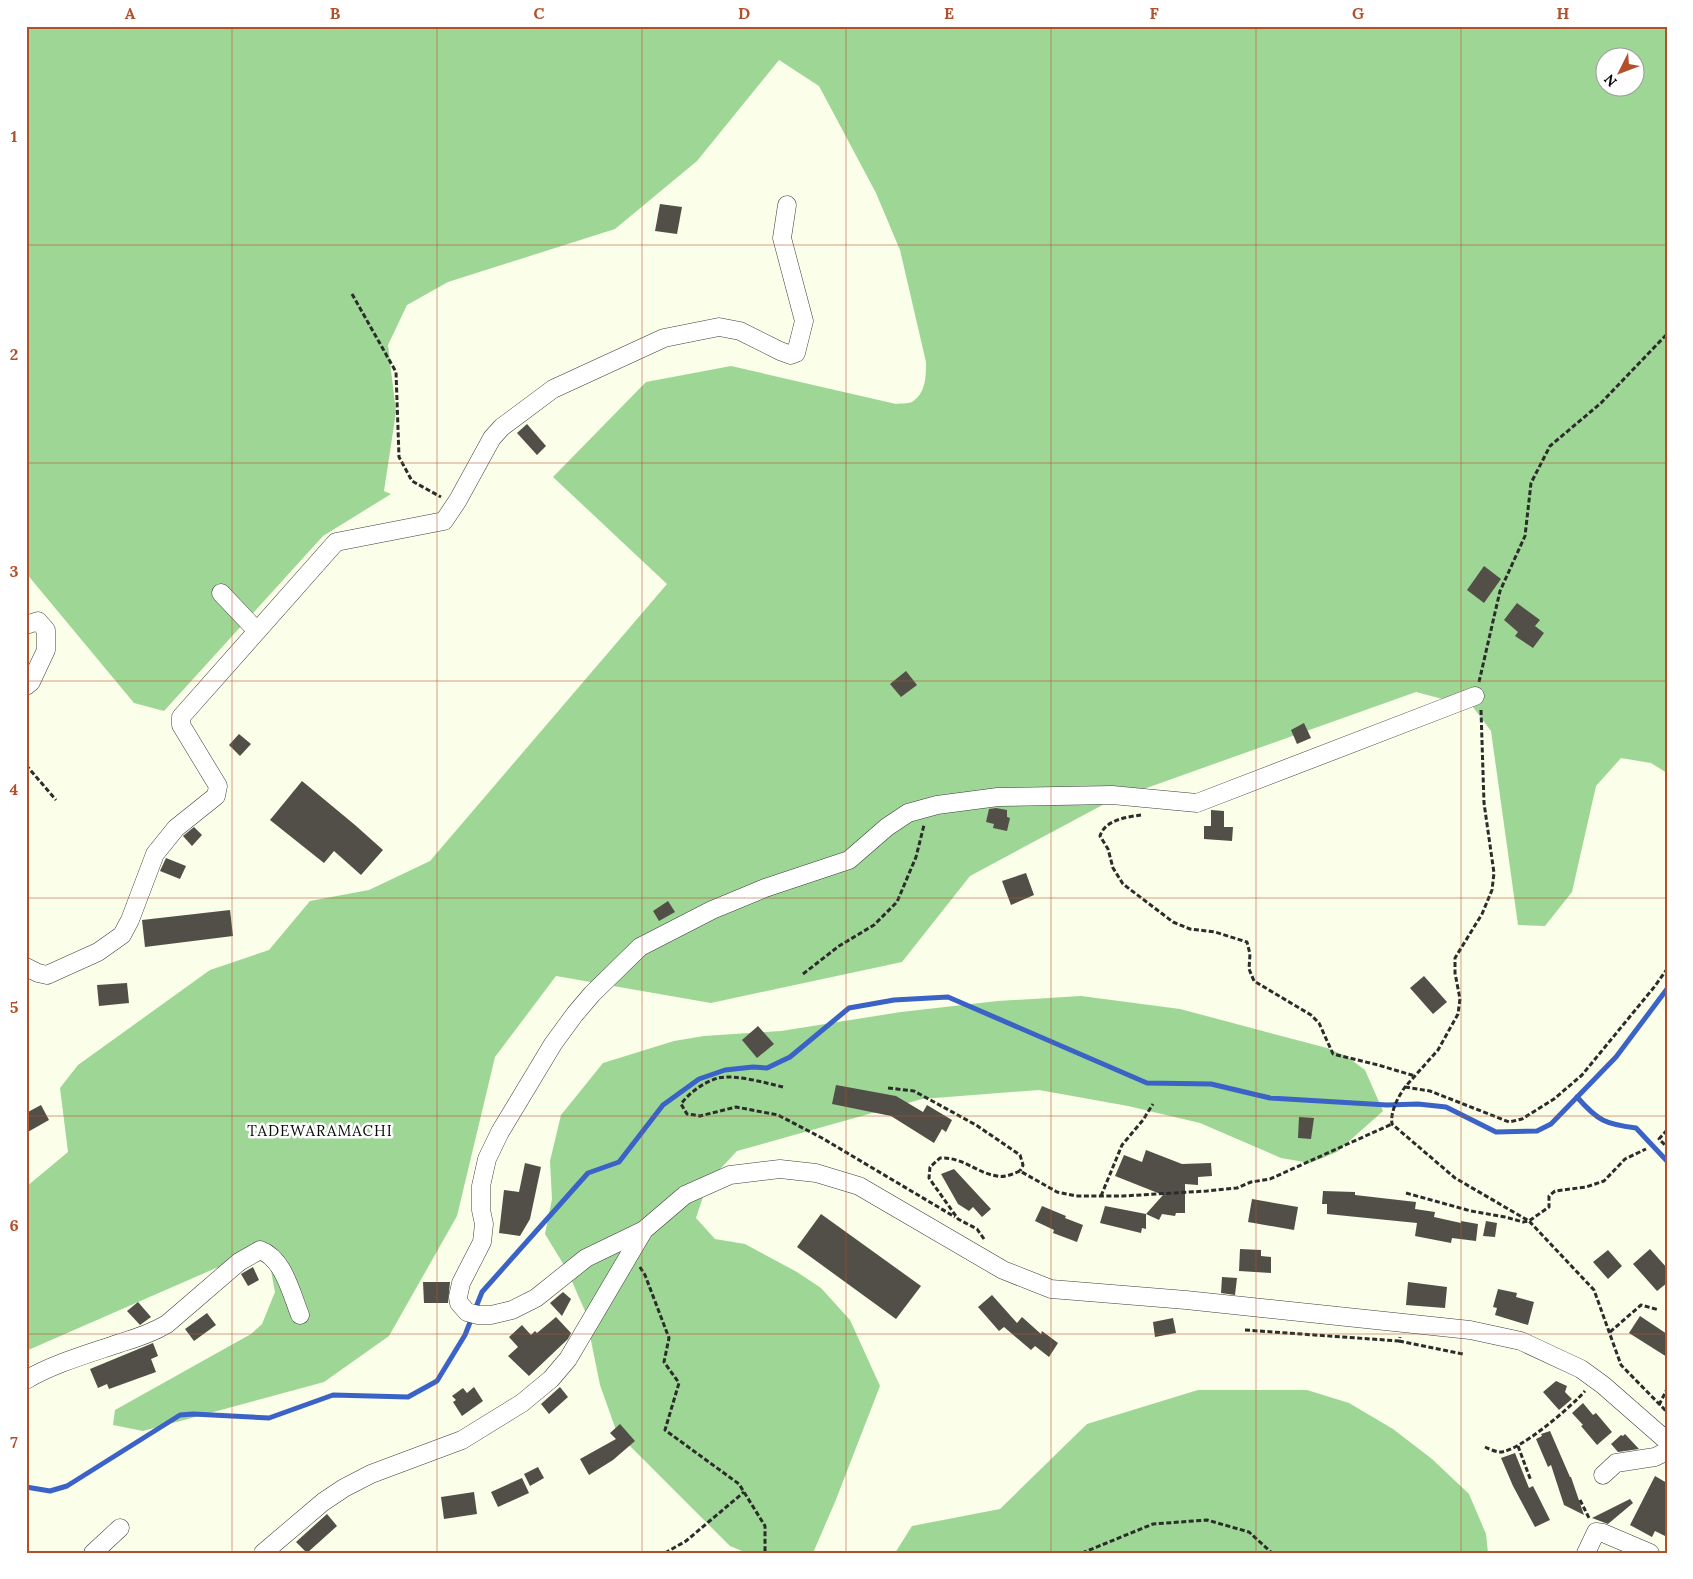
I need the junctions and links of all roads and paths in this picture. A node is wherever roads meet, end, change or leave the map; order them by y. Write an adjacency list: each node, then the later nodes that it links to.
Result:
1 (787, 205): 4 (street)
2 (352, 294): 4 (path)
3 (1667, 334): 9 (path)
4 (455, 504): 7 (street)
5 (221, 593): 7 (street)
6 (26, 625): 8 (street)
7 (257, 631): 14 (street)
8 (26, 686)
9 (1475, 696): 12 (street); 17 (path)
10 (26, 765): 11 (path)
11 (56, 800)
12 (928, 807): 16 (path); 31 (street)
13 (1149, 814): 17 (path)
14 (26, 967)
15 (1667, 969): 19 (path)
16 (803, 974)
17 (1415, 1076): 19 (path)
18 (783, 1086): 29 (path)
19 (1405, 1087): 22 (path)
20 (888, 1088): 26 (path)
21 (1153, 1104): 28 (path)
22 (1392, 1124): 28 (path); 30 (path)
23 (1667, 1130): 24 (path)
24 (1667, 1148)
25 (1646, 1149): 30 (path)
26 (1020, 1171): 28 (path); 29 (path)
27 (1406, 1193): 30 (path)
28 (1101, 1196)
29 (958, 1219): 33 (path)
30 (1528, 1220): 38 (path)
31 (644, 1230): 32 (street); 33 (street)
32 (629, 1254): 52 (path); 57 (street)
33 (991, 1263): 36 (street)
34 (1660, 1310): 38 (path)
35 (300, 1314): 42 (street)
36 (1402, 1324): 39 (path); 41 (street)
37 (1244, 1330): 39 (path)
38 (1610, 1332): 44 (path)
39 (1399, 1342): 40 (path)
40 (1463, 1354)
41 (1595, 1379): 46 (street); 47 (path)
42 (26, 1380)
43 (1667, 1389): 44 (path)
44 (1659, 1405): 45 (path)
45 (1667, 1412)
46 (1667, 1441)
47 (1518, 1446): 48 (path); 51 (path)
48 (1485, 1447)
49 (1667, 1451): 50 (street)
50 (1603, 1474)
51 (1531, 1481)
52 (744, 1492): 58 (path); 59 (path)
53 (1580, 1500): 55 (path)
54 (120, 1528): 56 (street)
55 (1596, 1532): 62 (street); 63 (street)
56 (93, 1553)
57 (263, 1553)
58 (665, 1553)
59 (764, 1553)
60 (1082, 1553): 61 (path)
61 (1272, 1553)
62 (1586, 1553)
63 (1650, 1553)

